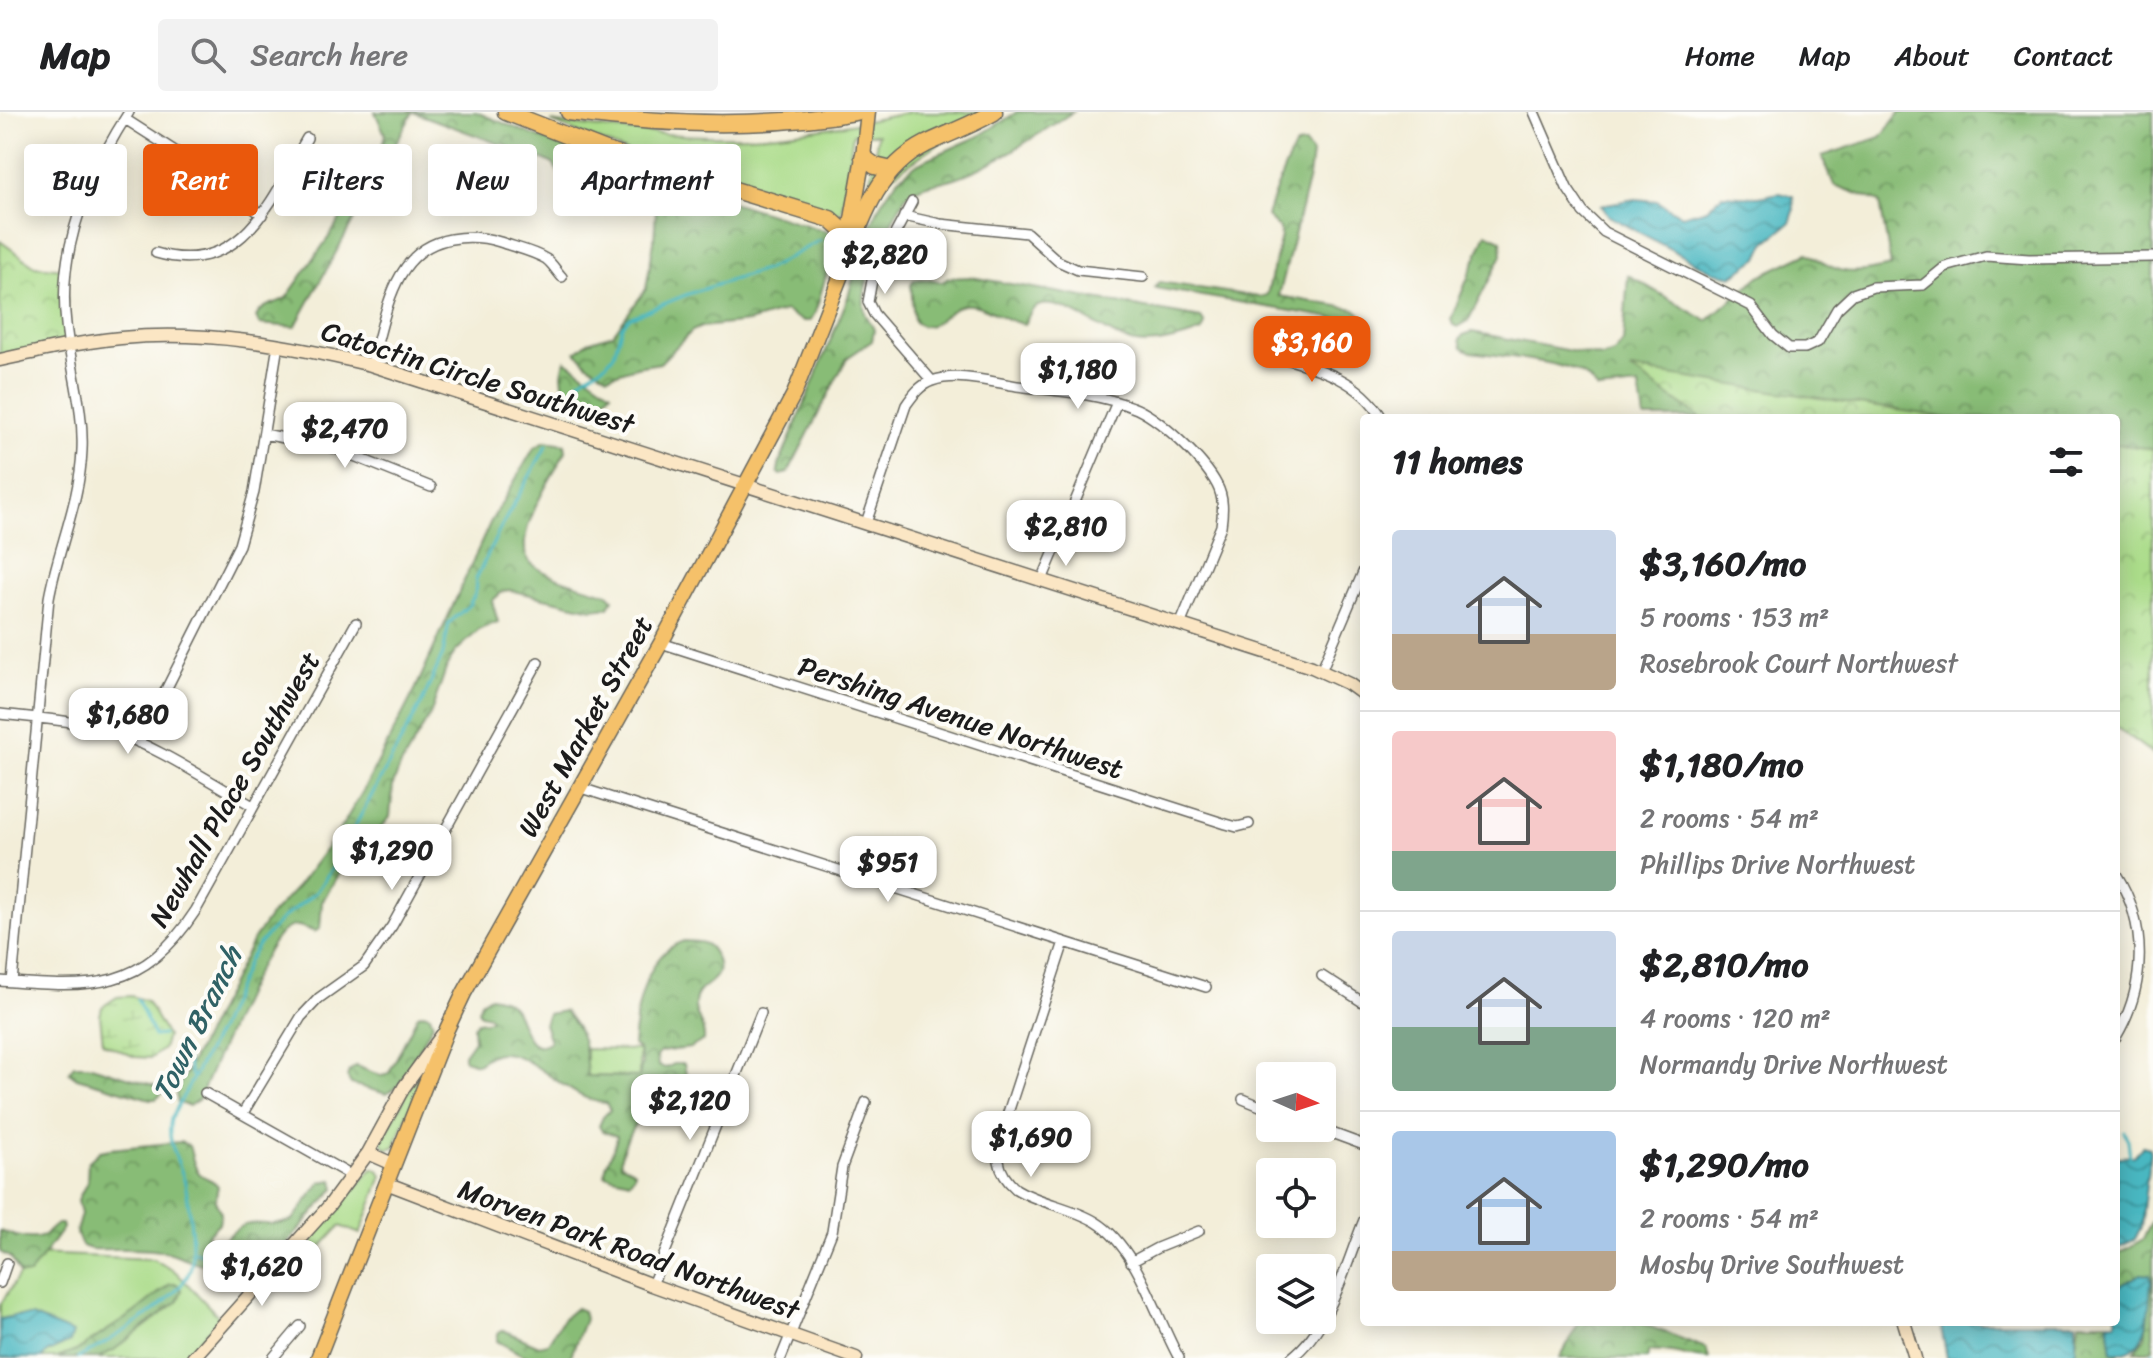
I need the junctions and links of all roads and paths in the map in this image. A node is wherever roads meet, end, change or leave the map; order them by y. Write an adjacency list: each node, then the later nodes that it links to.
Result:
1 (506, 112): 14 (highway)
2 (569, 112): 3 (highway)
3 (856, 112)
4 (868, 112): 9 (main road, West Market Street)
5 (994, 112): 10 (highway)
6 (1534, 112): 16 (street)
7 (127, 115): 12 (street); 20 (street)
8 (307, 138): 12 (street)
9 (863, 157): 10 (highway); 14 (main road, West Market Street)
10 (892, 170): 17 (highway)
11 (912, 202): 13 (street)
12 (262, 215): 15 (street)
13 (904, 216): 19 (street); 25 (street)
14 (846, 244): 17 (main road, West Market Street)
15 (156, 253)
16 (2153, 257)
17 (843, 270): 29 (main road, West Market Street)
18 (562, 277): 24 (street)
19 (1143, 277)
20 (69, 345): 21 (street, Catoctin Circle Southwest); 23 (street, Catoctin Circle Southwest); 41 (street)
21 (278, 345): 24 (street, Catoctin Circle Southwest); 28 (street)
22 (1286, 346): 27 (street)
23 (0, 360)
24 (371, 365): 29 (street, Catoctin Circle Southwest)
25 (932, 381): 26 (street); 31 (street)
26 (1117, 402): 33 (street); 35 (street)
27 (1380, 414)
28 (264, 434): 30 (street); 42 (street)
29 (747, 485): 31 (street, Catoctin Circle Southwest); 36 (main road, West Market Street)
30 (431, 487)
31 (866, 523): 33 (street, Catoctin Circle Southwest)
32 (1360, 579): 38 (street)
33 (1042, 580): 35 (street, Catoctin Circle Southwest)
34 (356, 623): 44 (street, Newhall Place Southwest)
35 (1180, 625): 38 (street, Catoctin Circle Southwest)
36 (661, 643): 43 (main road, West Market Street); 45 (street, Pershing Avenue Northwest)
37 (538, 662): 60 (street)
38 (1321, 671): 39 (street, Catoctin Circle Southwest)
39 (1360, 693)
40 (0, 714): 41 (street)
41 (37, 718): 42 (street); 50 (street)
42 (139, 743): 44 (street)
43 (581, 788): 47 (street); 54 (main road, West Market Street)
44 (253, 806): 50 (street, Newhall Place Southwest)
45 (1249, 824)
46 (2120, 883): 55 (street)
47 (1064, 942): 51 (street); 69 (street)
48 (1322, 976): 52 (street)
49 (0, 981): 50 (street, Newhall Place Southwest)
50 (12, 982)
51 (1206, 987)
52 (1360, 1000)
53 (761, 1013): 72 (street)
54 (447, 1029): 63 (street); 64 (main road, West Market Street)
55 (2120, 1029)
56 (205, 1093): 60 (street)
57 (1243, 1099): 59 (street)
58 (866, 1102): 75 (street)
59 (1256, 1104)
60 (243, 1113): 65 (street)
61 (1336, 1135): 62 (street)
62 (1360, 1144)
63 (368, 1153): 64 (street); 65 (street)
64 (393, 1164): 66 (main road, West Market Street)
65 (352, 1176): 76 (street)
66 (386, 1183): 72 (street, Morven Park Road Northwest); 78 (main road, West Market Street)
67 (1360, 1230): 82 (street)
68 (1199, 1231): 69 (street)
69 (1131, 1262): 81 (street)
70 (7, 1263): 71 (street)
71 (0, 1283)
72 (652, 1285): 75 (street, Morven Park Road Northwest)
73 (300, 1326): 77 (street)
74 (1905, 1326): 83 (street)
75 (790, 1334): 79 (street); 80 (street, Morven Park Road Northwest)
76 (194, 1358)
77 (273, 1358)
78 (318, 1358)
79 (781, 1358)
80 (856, 1358)
81 (1179, 1358)
82 (1291, 1358)
83 (1915, 1358)

